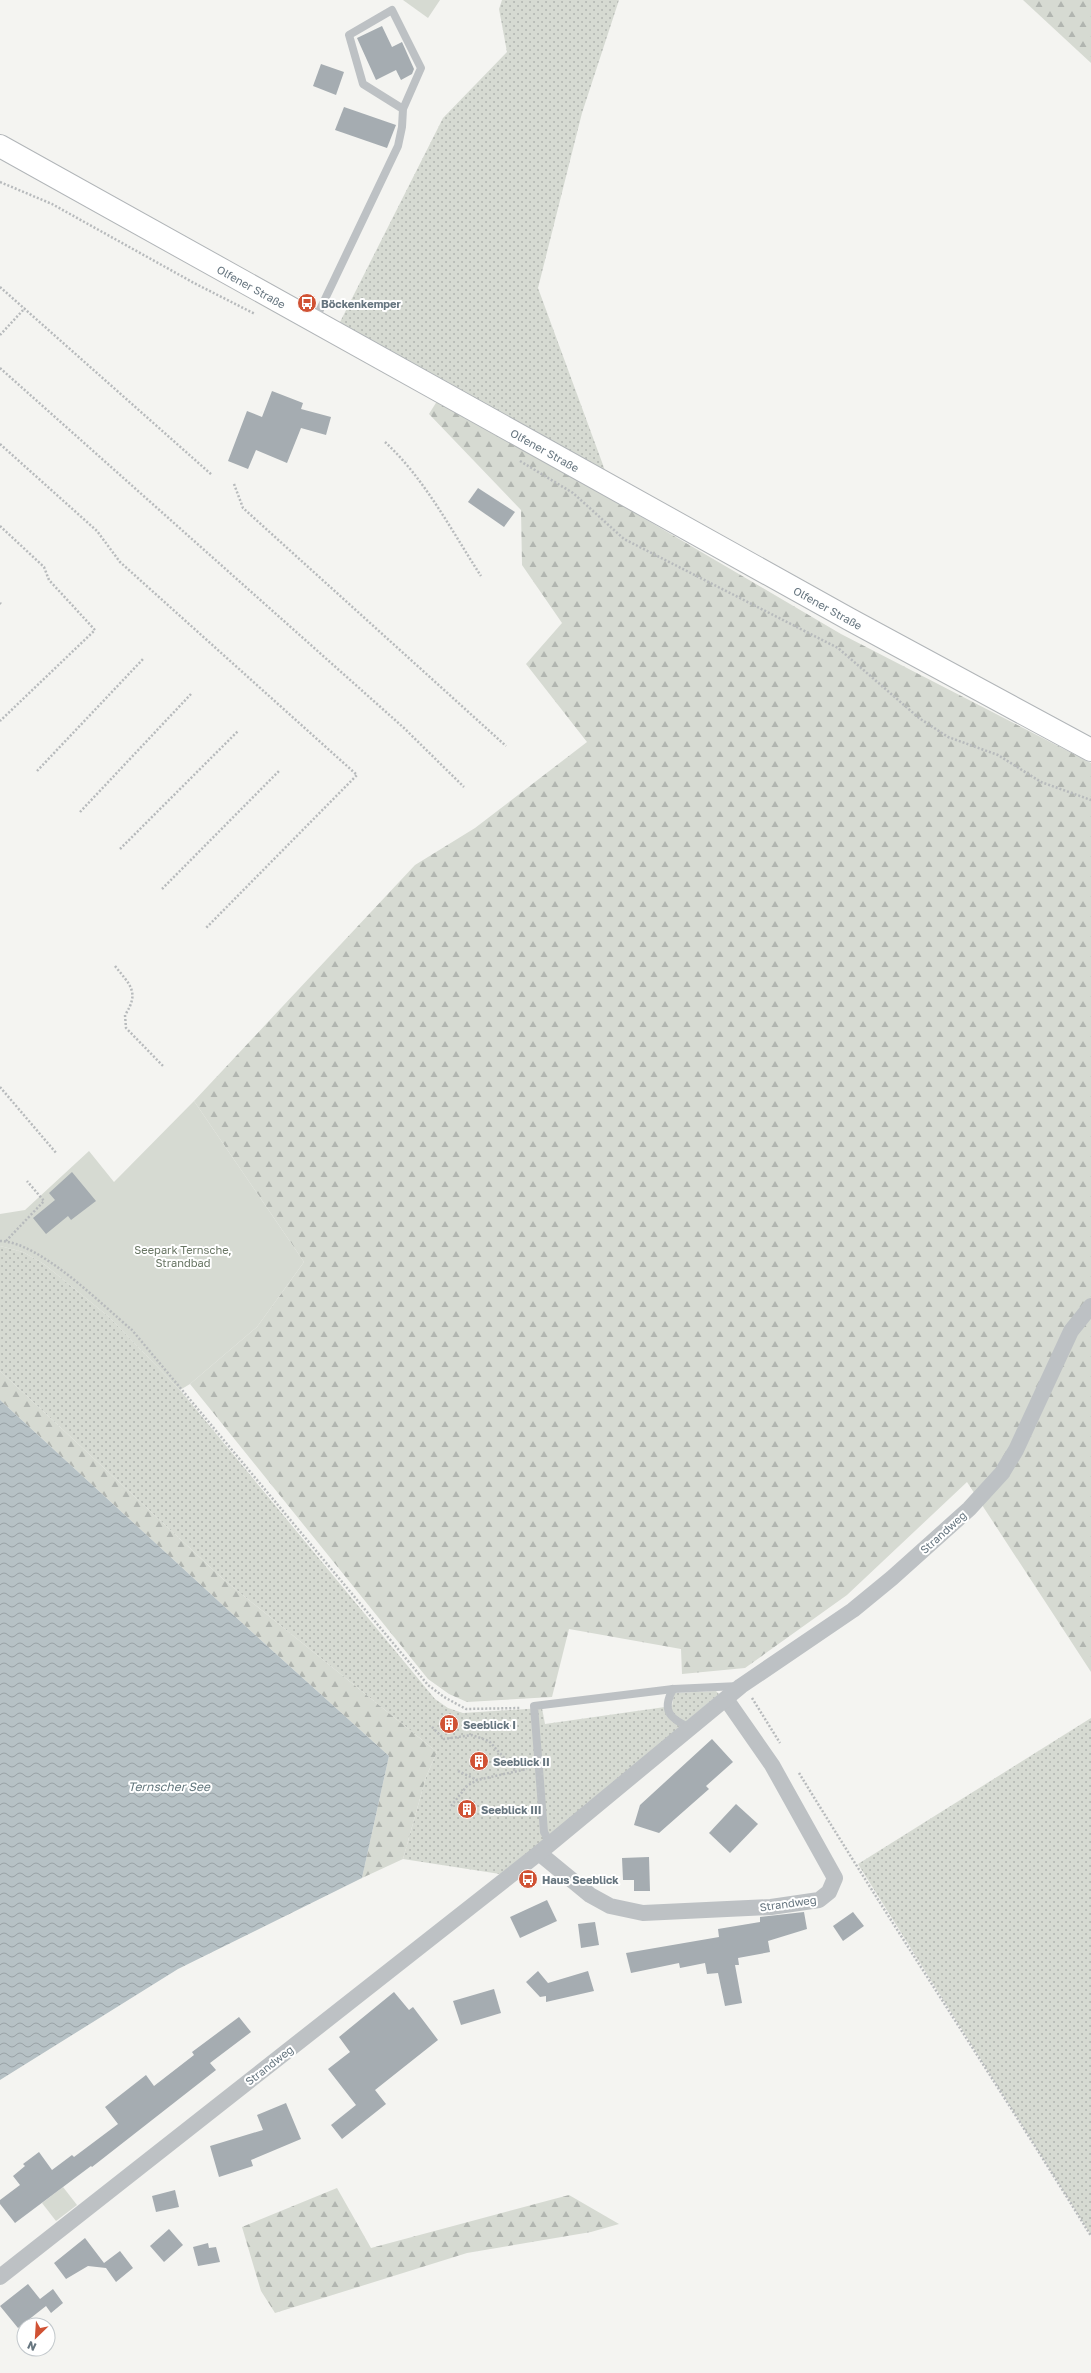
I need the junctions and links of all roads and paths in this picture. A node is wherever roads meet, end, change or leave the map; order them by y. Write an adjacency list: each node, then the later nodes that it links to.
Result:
1 (403, 109): 1 (lane); 7 (lane)
2 (0, 146): 7 (main road, Olfener Straße)
3 (0, 182): 6 (path)
4 (0, 286): 5 (path)
5 (24, 308): 8 (path); 13 (path)
6 (258, 315)
7 (314, 321): 22 (main road, Olfener Straße)
8 (0, 335)
9 (0, 368): 25 (path)
10 (384, 442): 16 (path)
11 (0, 444): 30 (path)
12 (512, 457): 26 (path)
13 (212, 475)
14 (234, 484): 21 (path)
15 (0, 526): 19 (path)
16 (481, 576)
17 (144, 658): 23 (path)
18 (191, 694): 27 (path)
19 (0, 721)
20 (238, 731): 28 (path)
21 (506, 746)
22 (1091, 750)
23 (37, 771)
24 (279, 771): 29 (path)
25 (464, 787)
26 (1091, 800)
27 (80, 812)
28 (120, 849)
29 (162, 889)
30 (205, 929)
31 (115, 966): 32 (path)
32 (164, 1067)
33 (0, 1087): 34 (path)
34 (57, 1154)
35 (27, 1181): 37 (path)
36 (0, 1240): 37 (path)
37 (6, 1241): 42 (path)
38 (1091, 1306): 39 (street, Strandweg)
39 (741, 1686): 40 (lane); 41 (street, Strandweg); 45 (path)
40 (673, 1689): 42 (lane); 44 (lane)
41 (726, 1699): 44 (street, Strandweg); 52 (street, Strandweg)
42 (534, 1706): 47 (lane)
43 (432, 1727): 48 (path)
44 (692, 1728): 52 (street, Strandweg)
45 (783, 1746)
46 (795, 1766): 53 (path)
47 (539, 1768): 48 (path); 52 (lane)
48 (515, 1770): 50 (path)
49 (458, 1771): 50 (path)
50 (477, 1780): 51 (path)
51 (451, 1806)
52 (545, 1848): 54 (street, Strandweg)
53 (1091, 2236)
54 (0, 2277)

